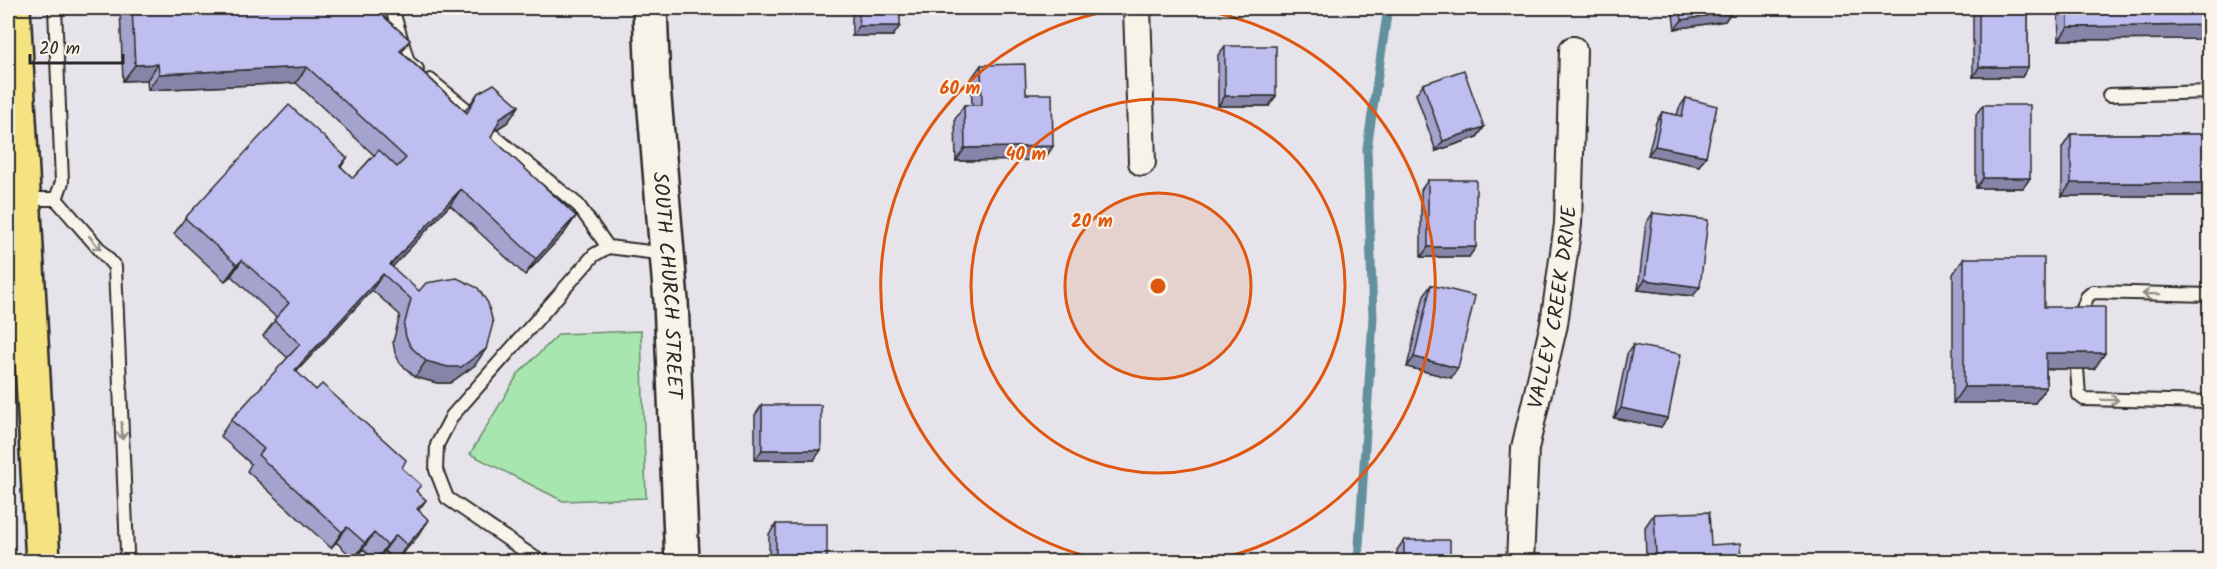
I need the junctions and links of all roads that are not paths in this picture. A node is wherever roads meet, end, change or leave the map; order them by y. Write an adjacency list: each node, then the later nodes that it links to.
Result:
1 (13, 8): 12 (main road)
2 (55, 8): 13 (lane)
3 (392, 8): 9 (lane)
4 (650, 8): 15 (street, SOUTH CHURCH STREET)
5 (1137, 8): 11 (street)
6 (1573, 50): 24 (street, VALLEY CREEK DRIVE)
7 (2210, 92): 8 (lane)
8 (2109, 95)
9 (466, 109)
10 (490, 133): 14 (lane)
11 (1142, 162)
12 (24, 199): 13 (lane); 20 (main road)
13 (56, 199): 21 (lane, one-way to 21)
14 (608, 247): 15 (lane); 22 (lane)
15 (667, 254): 23 (street, SOUTH CHURCH STREET)
16 (2210, 295): 17 (lane, one-way to 17)
17 (2078, 323)
18 (2078, 369): 19 (lane, one-way to 19)
19 (2210, 402)
20 (43, 561)
21 (124, 561)
22 (541, 561)
23 (682, 561)
24 (1520, 561)

